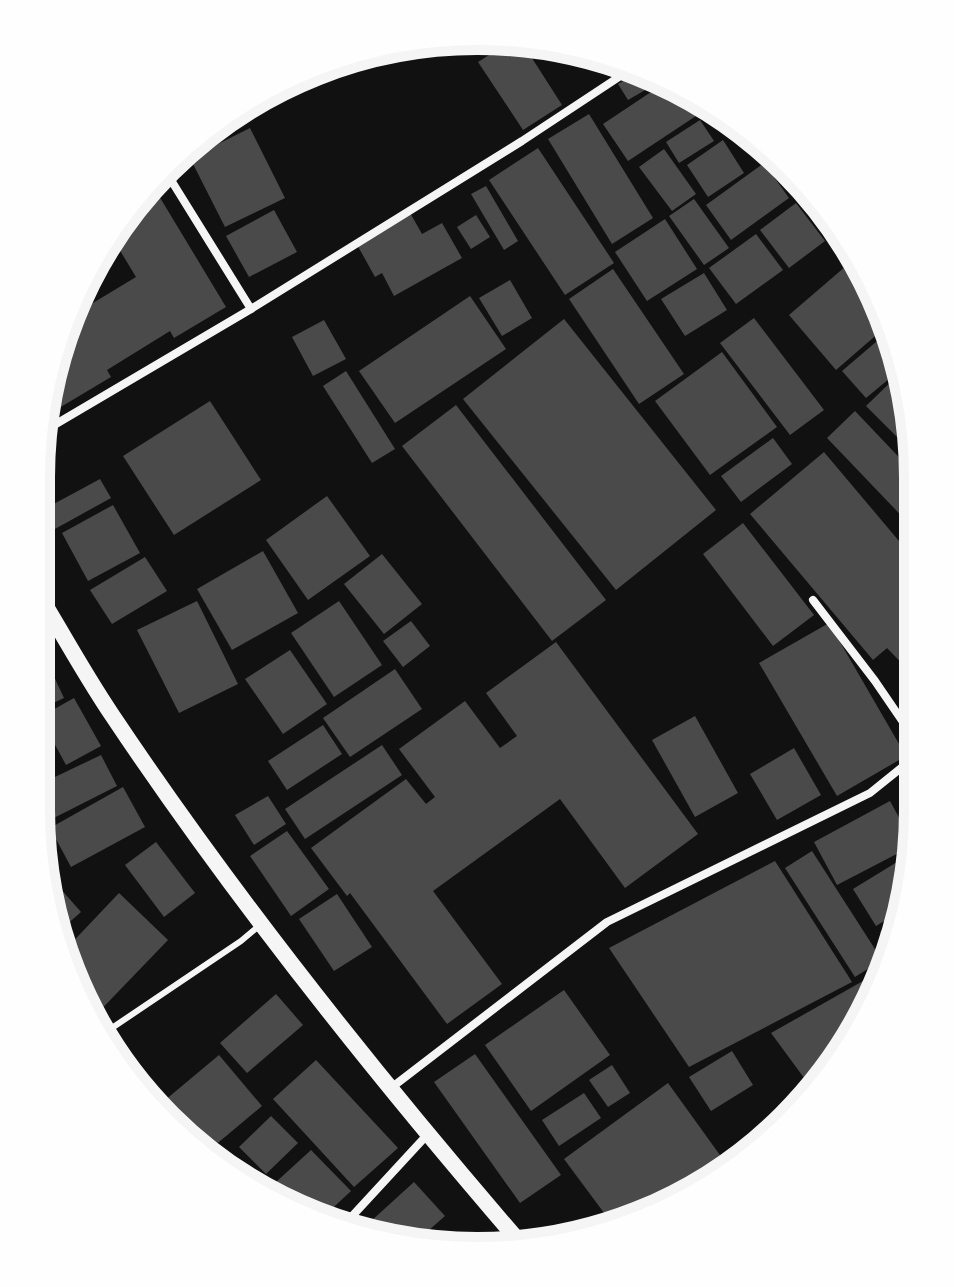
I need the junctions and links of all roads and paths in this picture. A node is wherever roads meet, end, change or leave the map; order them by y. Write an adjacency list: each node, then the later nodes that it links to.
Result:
1 (621, 76): 3 (street)
2 (171, 180): 3 (street)
3 (251, 309): 4 (street)
4 (54, 425)
5 (813, 600): 7 (street)
6 (50, 613): 9 (main road)
7 (904, 723)
8 (904, 766): 11 (street)
9 (260, 925): 10 (lane); 11 (main road)
10 (110, 1029)
11 (391, 1089): 12 (main road)
12 (427, 1135): 13 (street); 14 (main road)
13 (351, 1217)
14 (514, 1235)

